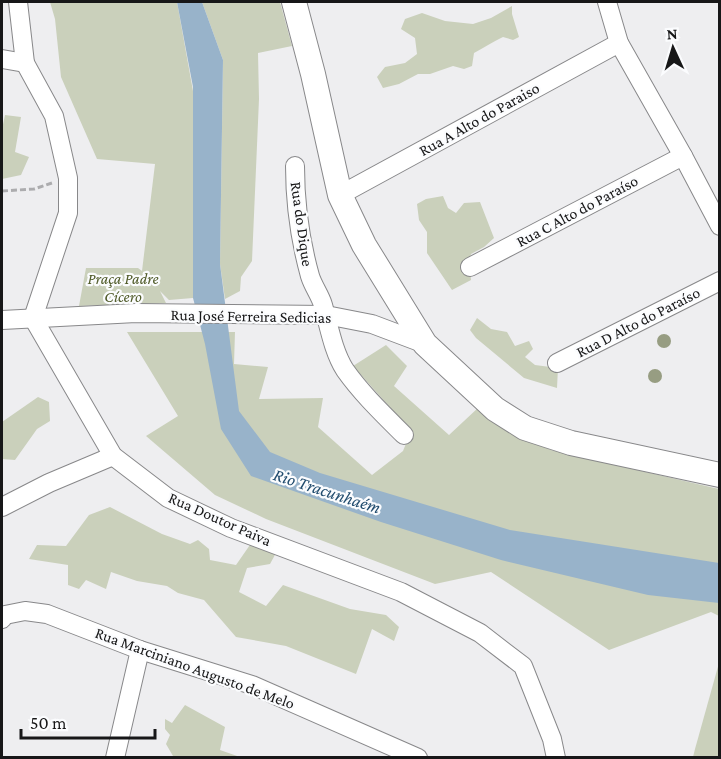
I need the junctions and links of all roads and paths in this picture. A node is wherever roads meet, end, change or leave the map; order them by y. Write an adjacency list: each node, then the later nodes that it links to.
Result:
1 (18, 2): 6 (street)
2 (607, 2): 4 (street)
3 (299, 3): 11 (main road)
4 (619, 43): 7 (street); 11 (street, Rua A Alto do Paraiso)
5 (2, 59): 6 (street)
6 (25, 63): 9 (street)
7 (683, 156): 12 (street); 13 (street, Rua C Alto do Paraíso)
8 (294, 166): 15 (street, Rua do Dique)
9 (68, 178): 10 (path); 16 (street)
10 (2, 191)
11 (340, 195): 18 (main road)
12 (720, 226)
13 (470, 267)
14 (720, 281): 19 (street, Rua D Alto do Paraíso)
15 (326, 315): 16 (street, Rua José Ferreira Sedicias); 18 (street, Rua José Ferreira Sedicias); 20 (street, Rua do Dique)
16 (33, 318): 17 (street, Rua José Ferreira Sedicias); 21 (street, Rua Doutor Paiva)
17 (2, 320)
18 (425, 344): 22 (main road)
19 (557, 363)
20 (404, 435)
21 (113, 456): 23 (street); 28 (street, Rua Doutor Paiva)
22 (720, 475)
23 (2, 507)
24 (2, 619): 25 (street, Rua Marciniano Augusto de Melo)
25 (140, 650): 26 (street); 27 (street, Rua Marciniano Augusto de Melo)
26 (115, 758)
27 (418, 758)
28 (556, 758)

